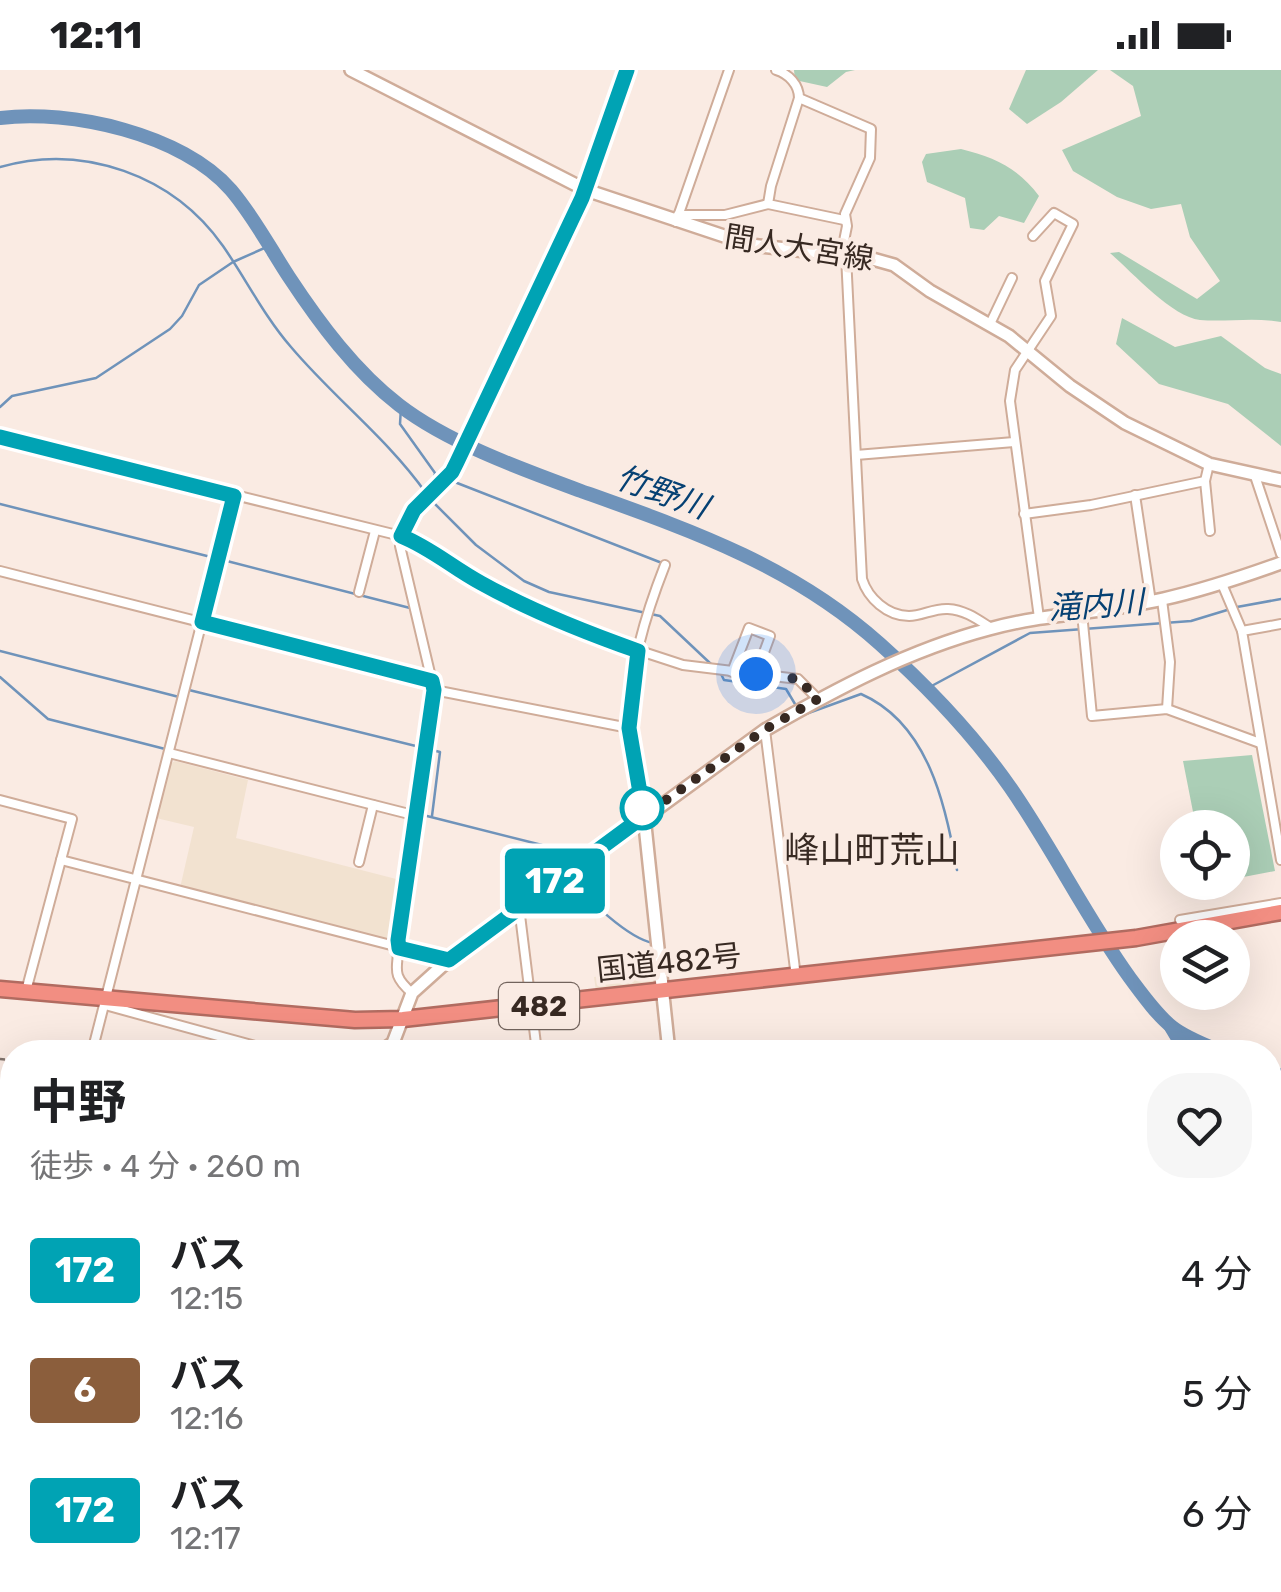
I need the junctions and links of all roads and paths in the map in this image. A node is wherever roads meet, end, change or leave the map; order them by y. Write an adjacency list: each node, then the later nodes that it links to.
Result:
1 (351, 70): 6 (street, 間人大宮線)
2 (627, 70): 6 (street)
3 (730, 70): 8 (street)
4 (776, 70): 5 (street)
5 (799, 98): 7 (street); 9 (street)
6 (586, 190): 8 (street, 間人大宮線); 27 (street)
7 (768, 204): 8 (street); 9 (street)
8 (677, 219): 11 (street, 間人大宮線)
9 (844, 220): 11 (street)
10 (1033, 236): 14 (street)
11 (843, 256): 13 (street, 間人大宮線); 17 (street)
12 (1012, 278): 13 (street)
13 (990, 324): 14 (street, 間人大宮線)
14 (1028, 349): 16 (street); 18 (street, 間人大宮線)
15 (0, 437): 23 (street)
16 (1014, 442): 17 (street); 24 (street)
17 (856, 455): 39 (street)
18 (1209, 464): 19 (street, 間人大宮線); 20 (street)
19 (1255, 476): 21 (street, 間人大宮線); 28 (street)
20 (1205, 480): 22 (street); 26 (street)
21 (1281, 480)
22 (1135, 495): 24 (street); 34 (street)
23 (234, 496): 25 (street); 37 (street)
24 (1024, 514): 36 (street)
25 (376, 531): 27 (street); 33 (street)
26 (1210, 531)
27 (401, 536): 41 (street); 44 (street)
28 (1281, 554)
29 (1281, 563): 32 (street)
30 (665, 565): 41 (street)
31 (0, 571): 37 (street)
32 (1222, 584): 34 (street); 40 (street)
33 (360, 592)
34 (1156, 601): 35 (street); 46 (street)
35 (1082, 613): 36 (street); 46 (street)
36 (1039, 618): 39 (street)
37 (202, 622): 44 (street); 50 (street)
38 (1281, 624): 40 (street)
39 (991, 628): 45 (street)
40 (1242, 630): 49 (street)
41 (638, 651): 42 (street); 47 (street)
42 (732, 672): 43 (street); 43 (street)
43 (756, 674): 45 (street)
44 (433, 685): 47 (street); 53 (street)
45 (818, 699): 48 (street)
46 (1168, 709): 49 (street)
47 (629, 728): 54 (street)
48 (764, 730): 54 (street); 65 (street)
49 (1260, 742): 56 (street)
50 (169, 753): 52 (street); 58 (street)
51 (0, 800): 55 (street)
52 (374, 805): 53 (street); 57 (street)
53 (417, 816): 63 (street)
54 (644, 816): 60 (street); 69 (street)
55 (61, 860): 58 (street); 67 (street)
56 (1281, 860)
57 (358, 862)
58 (135, 881): 63 (street); 70 (street)
59 (1281, 904): 62 (street)
60 (520, 907): 64 (street); 71 (street)
61 (1281, 912): 65 (highway, 国道482号 / 482)
62 (1180, 920)
63 (399, 948): 64 (street); 68 (street)
64 (449, 960): 68 (street)
65 (796, 977): 69 (highway, 国道482号 / 482)
66 (0, 989): 67 (highway, 国道482号 / 482)
67 (26, 991): 70 (highway, 国道482号 / 482)
68 (412, 992): 72 (street)
69 (662, 992): 71 (highway, 国道482号 / 482); 77 (street)
70 (106, 1001): 72 (highway, 国道482号 / 482); 73 (street); 74 (street)
71 (532, 1006): 72 (highway, 国道482号 / 482); 76 (street)
72 (404, 1019): 75 (street)
73 (95, 1040)
74 (238, 1040)
75 (397, 1040)
76 (536, 1040)
77 (668, 1040)

